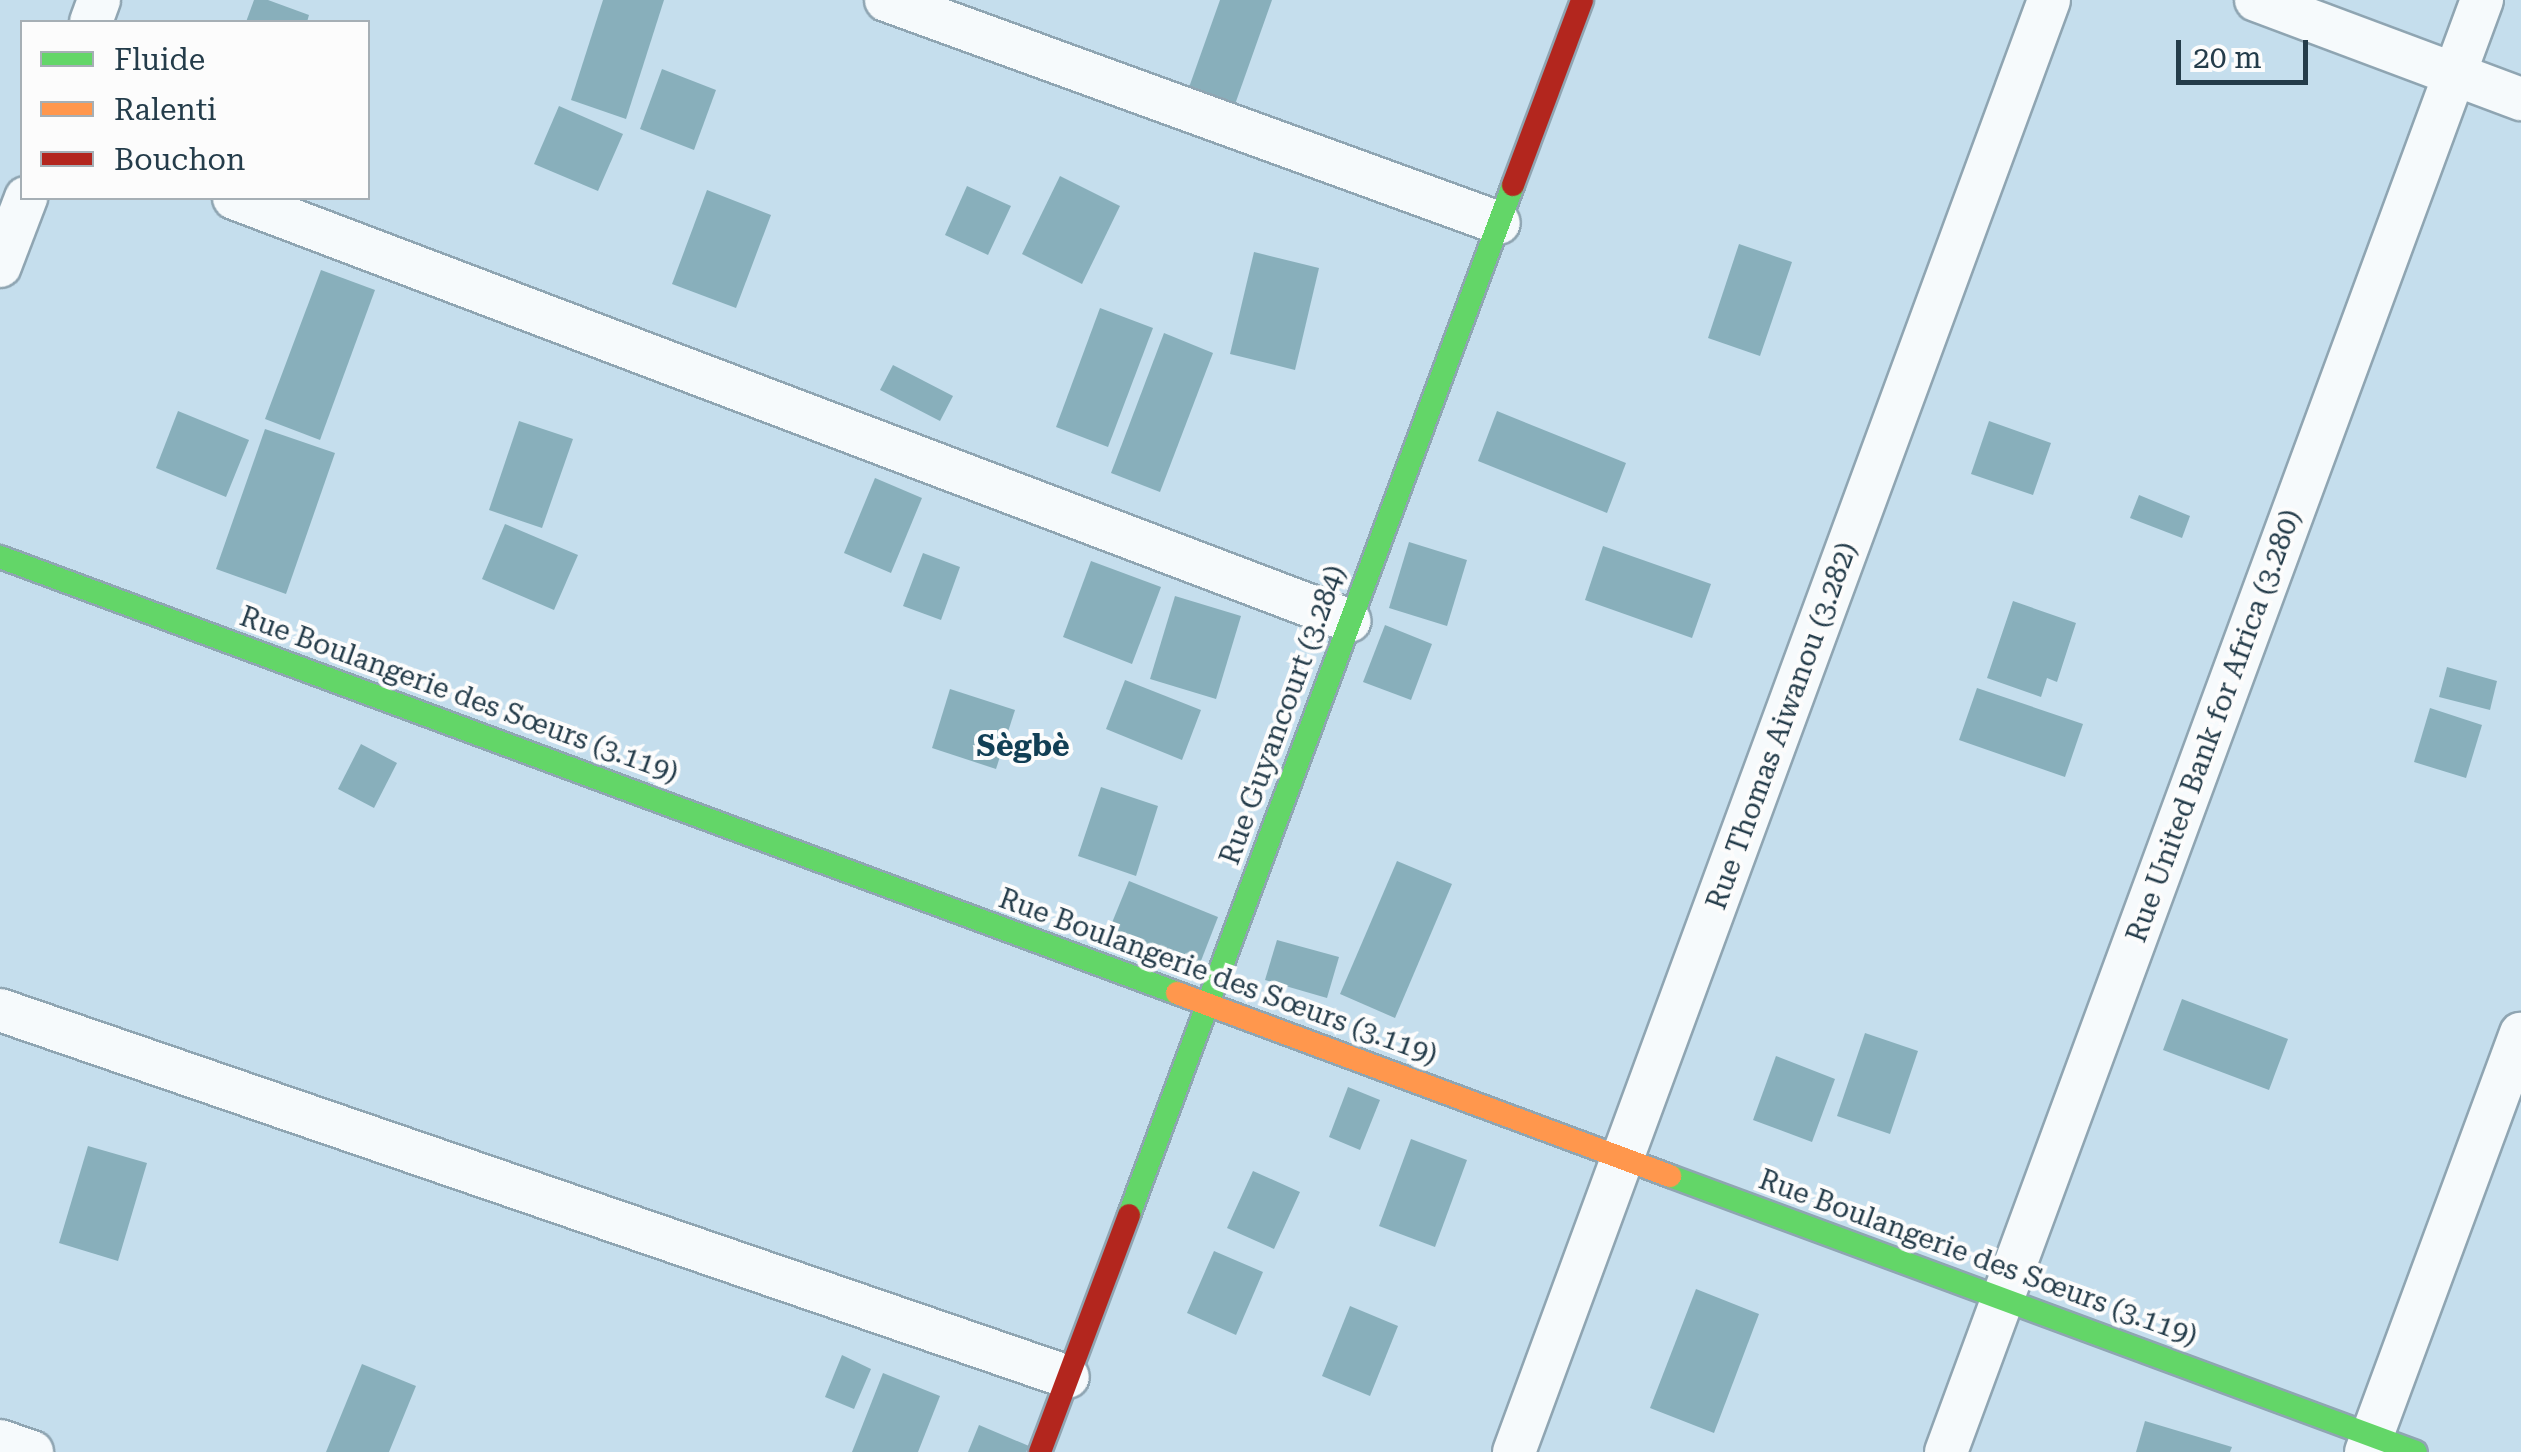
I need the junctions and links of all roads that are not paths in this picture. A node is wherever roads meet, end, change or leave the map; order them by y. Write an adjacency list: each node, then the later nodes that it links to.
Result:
1 (886, 0): 10 (street)
2 (1582, 0): 10 (street, Rue Guyancourt (3.284))
3 (2049, 0): 17 (street, Rue Thomas Aiwanou (3.282))
4 (2256, 0): 6 (street)
5 (2482, 0): 6 (street, Rue United Bank for Africa (3.280))
6 (2454, 74): 7 (street); 18 (street, Rue United Bank for Africa (3.280))
7 (2521, 99)
8 (25, 200): 11 (street)
9 (239, 200): 13 (street)
10 (1498, 224): 13 (street, Rue Guyancourt (3.284))
11 (0, 266)
12 (0, 557): 14 (street, Rue Boulangerie des Sœurs (3.119))
13 (1350, 622): 14 (street, Rue Guyancourt (3.284))
14 (1207, 1004): 17 (street, Rue Boulangerie des Sœurs (3.119)); 19 (street, Rue Guyancourt (3.284))
15 (0, 1010): 19 (street)
16 (2521, 1034): 21 (street)
17 (1622, 1158): 18 (street, Rue Boulangerie des Sœurs (3.119)); 24 (street, Rue Thomas Aiwanou (3.282))
18 (2002, 1299): 21 (street, Rue Boulangerie des Sœurs (3.119)); 25 (street, Rue United Bank for Africa (3.280))
19 (1068, 1377): 23 (street, Rue Guyancourt (3.284))
20 (0, 1441): 22 (street)
21 (2369, 1444): 26 (street, Rue Boulangerie des Sœurs (3.119))
22 (32, 1452)
23 (1040, 1452)
24 (1514, 1452)
25 (1946, 1452)
26 (2416, 1452)

